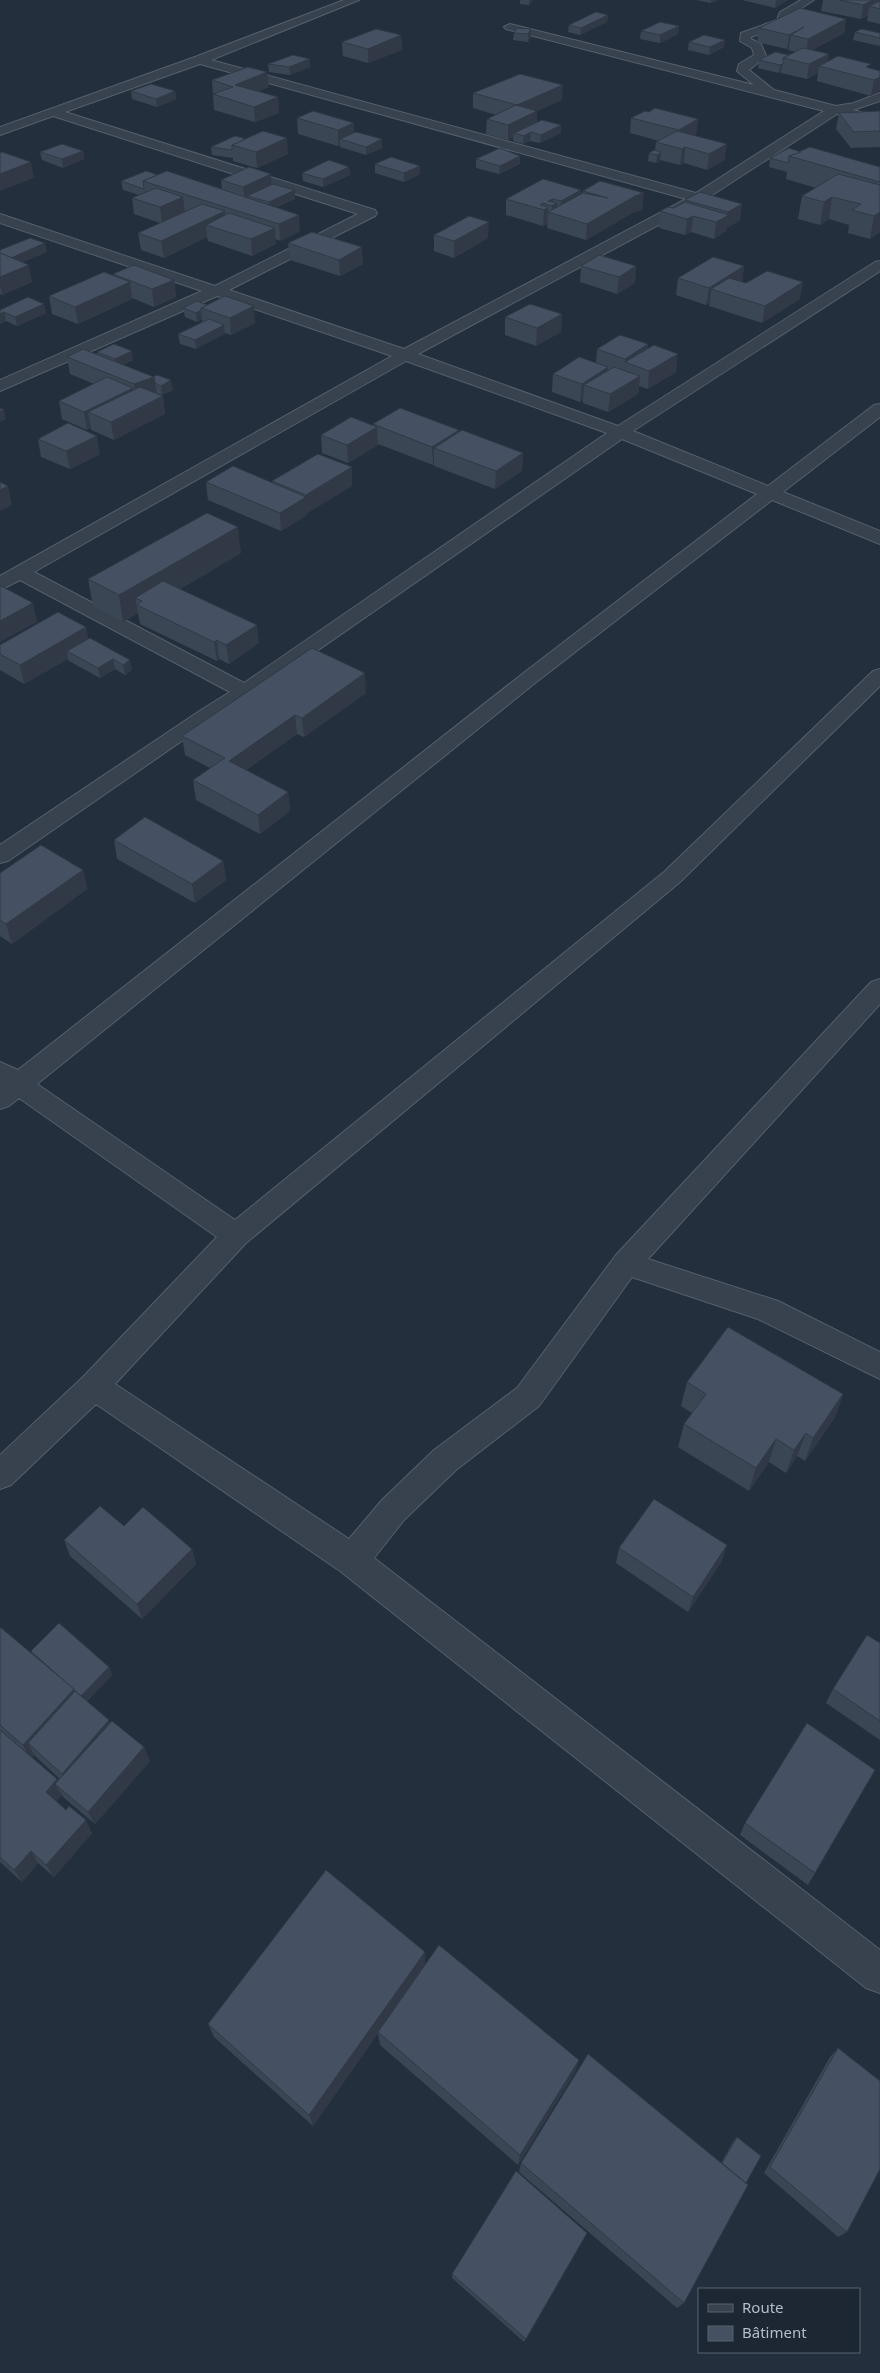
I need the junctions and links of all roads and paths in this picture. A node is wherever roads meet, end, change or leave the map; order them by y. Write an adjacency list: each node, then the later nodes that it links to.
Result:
1 (354, 0): 4 (street)
2 (809, 0): 5 (street)
3 (510, 27): 5 (street)
4 (199, 60): 8 (street); 11 (street)
5 (774, 94): 7 (street)
6 (880, 97): 7 (street)
7 (834, 110): 9 (street); 11 (street)
8 (52, 112): 10 (street); 14 (street)
9 (880, 121)
10 (0, 131)
11 (698, 198): 15 (street)
12 (0, 218): 14 (street)
13 (880, 265): 18 (street)
14 (216, 291): 15 (street); 16 (street)
15 (405, 355): 18 (street); 22 (street)
16 (4, 380)
17 (880, 409): 19 (street)
18 (620, 432): 19 (street); 24 (street)
19 (769, 493): 20 (street); 27 (street)
20 (875, 536): 21 (street)
21 (880, 550)
22 (6, 579): 24 (street)
23 (880, 676): 28 (street)
24 (245, 692): 25 (street)
25 (0, 856)
26 (880, 988): 29 (street)
27 (7, 1084): 28 (street)
28 (236, 1235): 31 (street)
29 (626, 1263): 30 (street); 33 (street)
30 (880, 1366)
31 (94, 1386): 32 (street); 33 (street)
32 (0, 1475)
33 (352, 1560): 34 (street)
34 (880, 1974)

